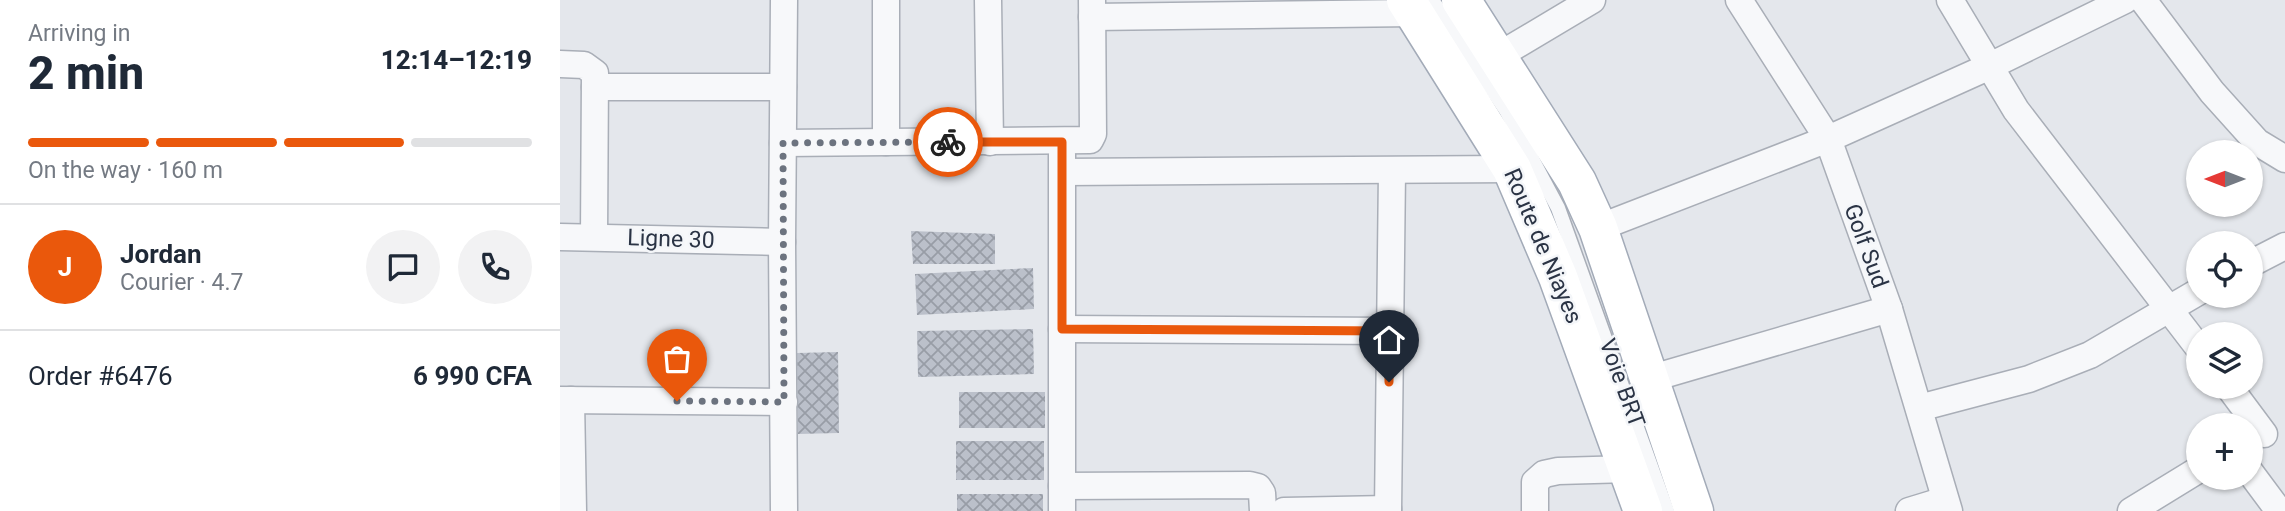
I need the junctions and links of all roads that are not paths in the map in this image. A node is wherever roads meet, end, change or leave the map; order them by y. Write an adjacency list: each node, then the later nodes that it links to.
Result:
1 (784, 0): 16 (street)
2 (886, 0): 18 (street)
3 (988, 0): 19 (street)
4 (1461, 0): 12 (main road)
5 (1592, 0): 12 (street)
6 (1740, 0): 17 (street, Golf Sud)
7 (1950, 0): 14 (street)
8 (2124, 0): 14 (street)
9 (2143, 0): 22 (street)
10 (1417, 4): 11 (street); 23 (main road, Route de Niayes); 56 (lane, Voie BRT)
11 (1092, 9): 20 (street)
12 (1498, 56): 26 (main road)
13 (560, 64): 15 (street)
14 (1988, 67): 17 (street); 33 (street)
15 (595, 87): 16 (street); 28 (street)
16 (783, 87): 21 (street)
17 (1828, 139): 26 (street); 34 (street, Golf Sud)
18 (886, 142): 19 (street); 21 (street)
19 (990, 142): 20 (street)
20 (1062, 142): 24 (street)
21 (783, 143): 29 (street)
22 (2285, 159)
23 (1512, 169): 25 (street); 44 (main road, Route de Niayes)
24 (1063, 172): 25 (street); 35 (street)
25 (1392, 172): 36 (street)
26 (1598, 228): 38 (main road)
27 (560, 237): 28 (street, Ligne 30)
28 (594, 237): 29 (street, Ligne 30)
29 (782, 242): 41 (street)
30 (2285, 246): 31 (street)
31 (2263, 257)
32 (2186, 298): 33 (street)
33 (2168, 308): 37 (street); 42 (street)
34 (1889, 309): 38 (street); 42 (street, Golf Sud)
35 (1062, 329): 36 (street); 47 (street)
36 (1389, 331): 49 (street)
37 (2186, 331)
38 (1649, 379): 57 (main road)
39 (2239, 399): 43 (street)
40 (565, 400): 41 (street); 50 (street)
41 (784, 402): 51 (street)
42 (1919, 408): 48 (street, Golf Sud)
43 (2267, 433)
44 (1629, 468): 54 (street); 55 (main road, Route de Niayes)
45 (2186, 478): 59 (street)
46 (2263, 489): 60 (street)
47 (1062, 499): 52 (street)
48 (1947, 505): 58 (street)
49 (1388, 510): 53 (street)
50 (573, 511)
51 (785, 511)
52 (1263, 511)
53 (1284, 511)
54 (1535, 511)
55 (1643, 511)
56 (1667, 511)
57 (1694, 511)
58 (1909, 511)
59 (2131, 511)
60 (2279, 511)

